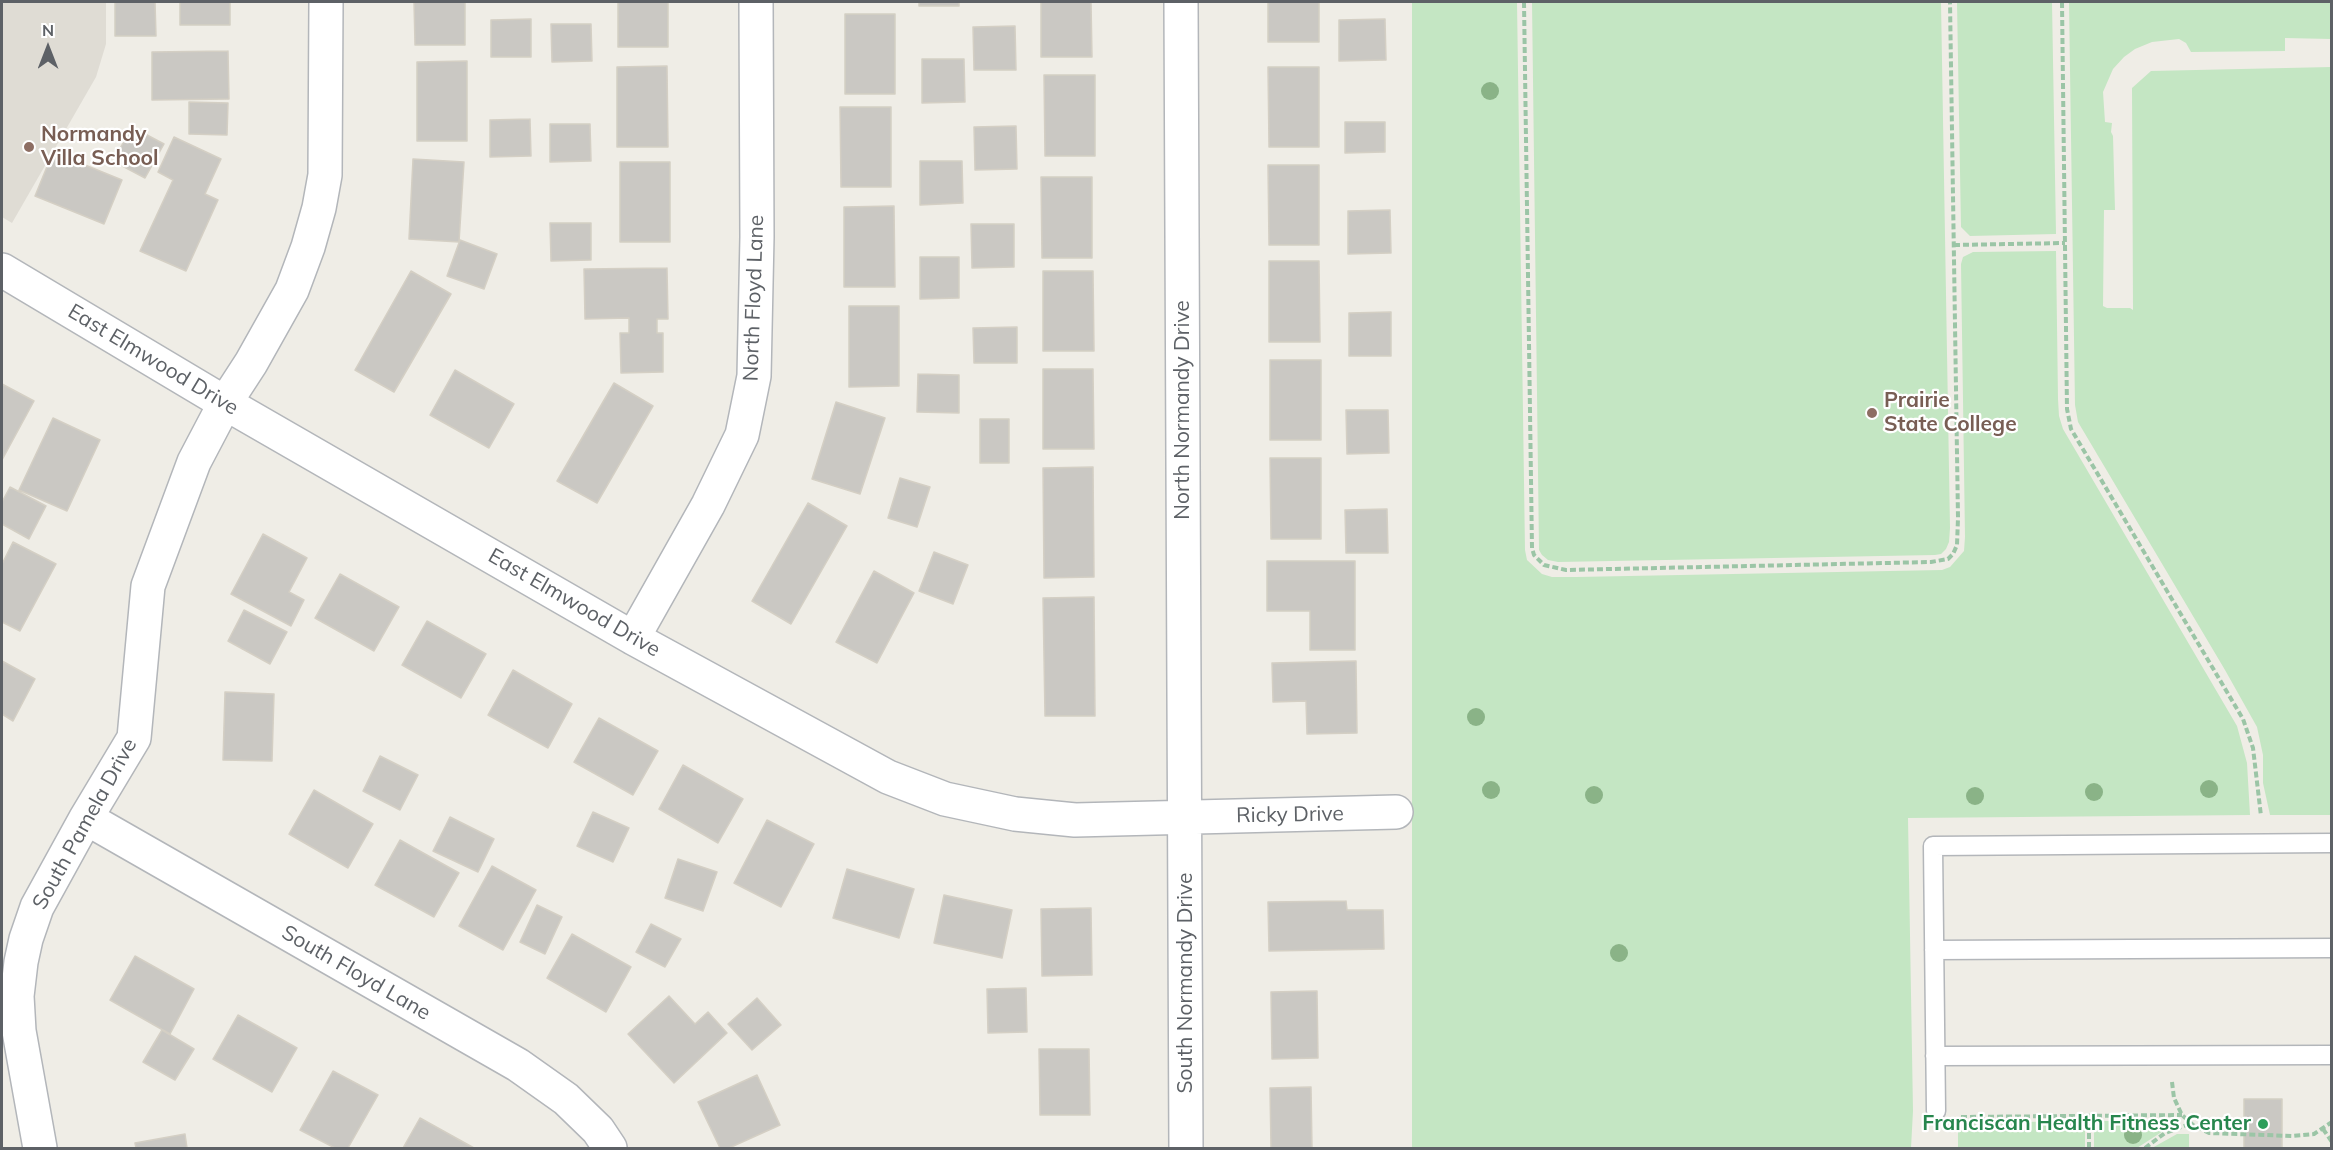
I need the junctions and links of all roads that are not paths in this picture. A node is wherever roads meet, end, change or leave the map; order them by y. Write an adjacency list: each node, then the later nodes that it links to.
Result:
1 (326, 2): 5 (street, South Pamela Drive)
2 (756, 2): 6 (street, North Floyd Lane)
3 (1181, 2): 9 (street, North Normandy Drive)
4 (2, 270): 5 (street, East Elmwood Drive)
5 (225, 403): 6 (street, East Elmwood Drive); 8 (street, South Pamela Drive)
6 (633, 638): 9 (street, East Elmwood Drive)
7 (1396, 812): 9 (street, Ricky Drive)
8 (86, 818): 16 (street, South Pamela Drive); 17 (street, South Floyd Lane)
9 (1185, 818): 18 (street, South Normandy Drive)
10 (2331, 843): 12 (lane)
11 (2331, 948): 12 (lane)
12 (1934, 950): 14 (lane)
13 (2331, 1055): 14 (lane)
14 (1935, 1056): 15 (lane)
15 (1936, 1111)
16 (40, 1149)
17 (610, 1149)
18 (1186, 1149)

